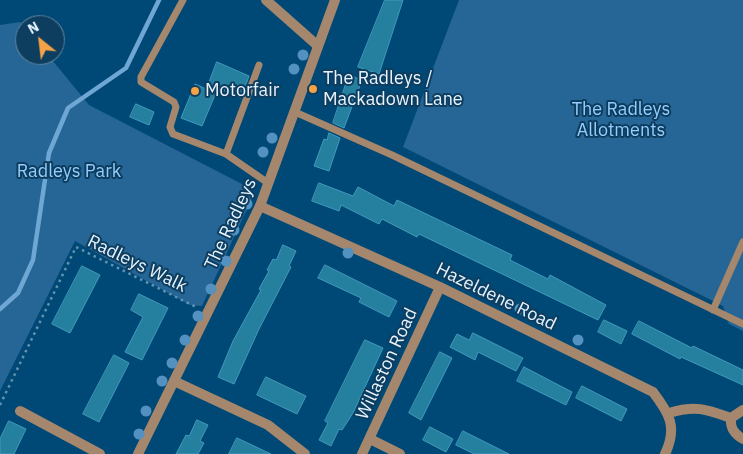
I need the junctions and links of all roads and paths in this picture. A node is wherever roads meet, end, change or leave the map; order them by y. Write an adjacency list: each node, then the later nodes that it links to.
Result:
1 (182, 0): 7 (lane)
2 (266, 0): 4 (street)
3 (335, 0): 4 (street, The Radleys)
4 (318, 46): 6 (street, The Radleys)
5 (259, 65): 7 (lane)
6 (295, 112): 8 (street, The Radleys); 12 (lane)
7 (226, 154): 8 (lane)
8 (268, 183): 9 (street, The Radleys)
9 (260, 206): 11 (street, Hazeldene Road); 13 (street, The Radleys)
10 (743, 242): 12 (lane)
11 (440, 287): 19 (street, Hazeldene Road); 21 (street, Willaston Road)
12 (713, 310): 14 (lane)
13 (208, 313): 15 (street, The Radleys); 16 (path, Radleys Walk)
14 (743, 324)
15 (174, 381): 24 (street, The Radleys); 25 (street)
16 (0, 405)
17 (743, 410): 20 (street)
18 (20, 411): 23 (street)
19 (669, 413): 20 (street); 28 (street)
20 (731, 418): 22 (street)
21 (370, 438): 26 (street, Willaston Road); 27 (street)
22 (743, 439)
23 (100, 454)
24 (138, 454)
25 (305, 454)
26 (362, 454)
27 (400, 454)
28 (665, 454)

